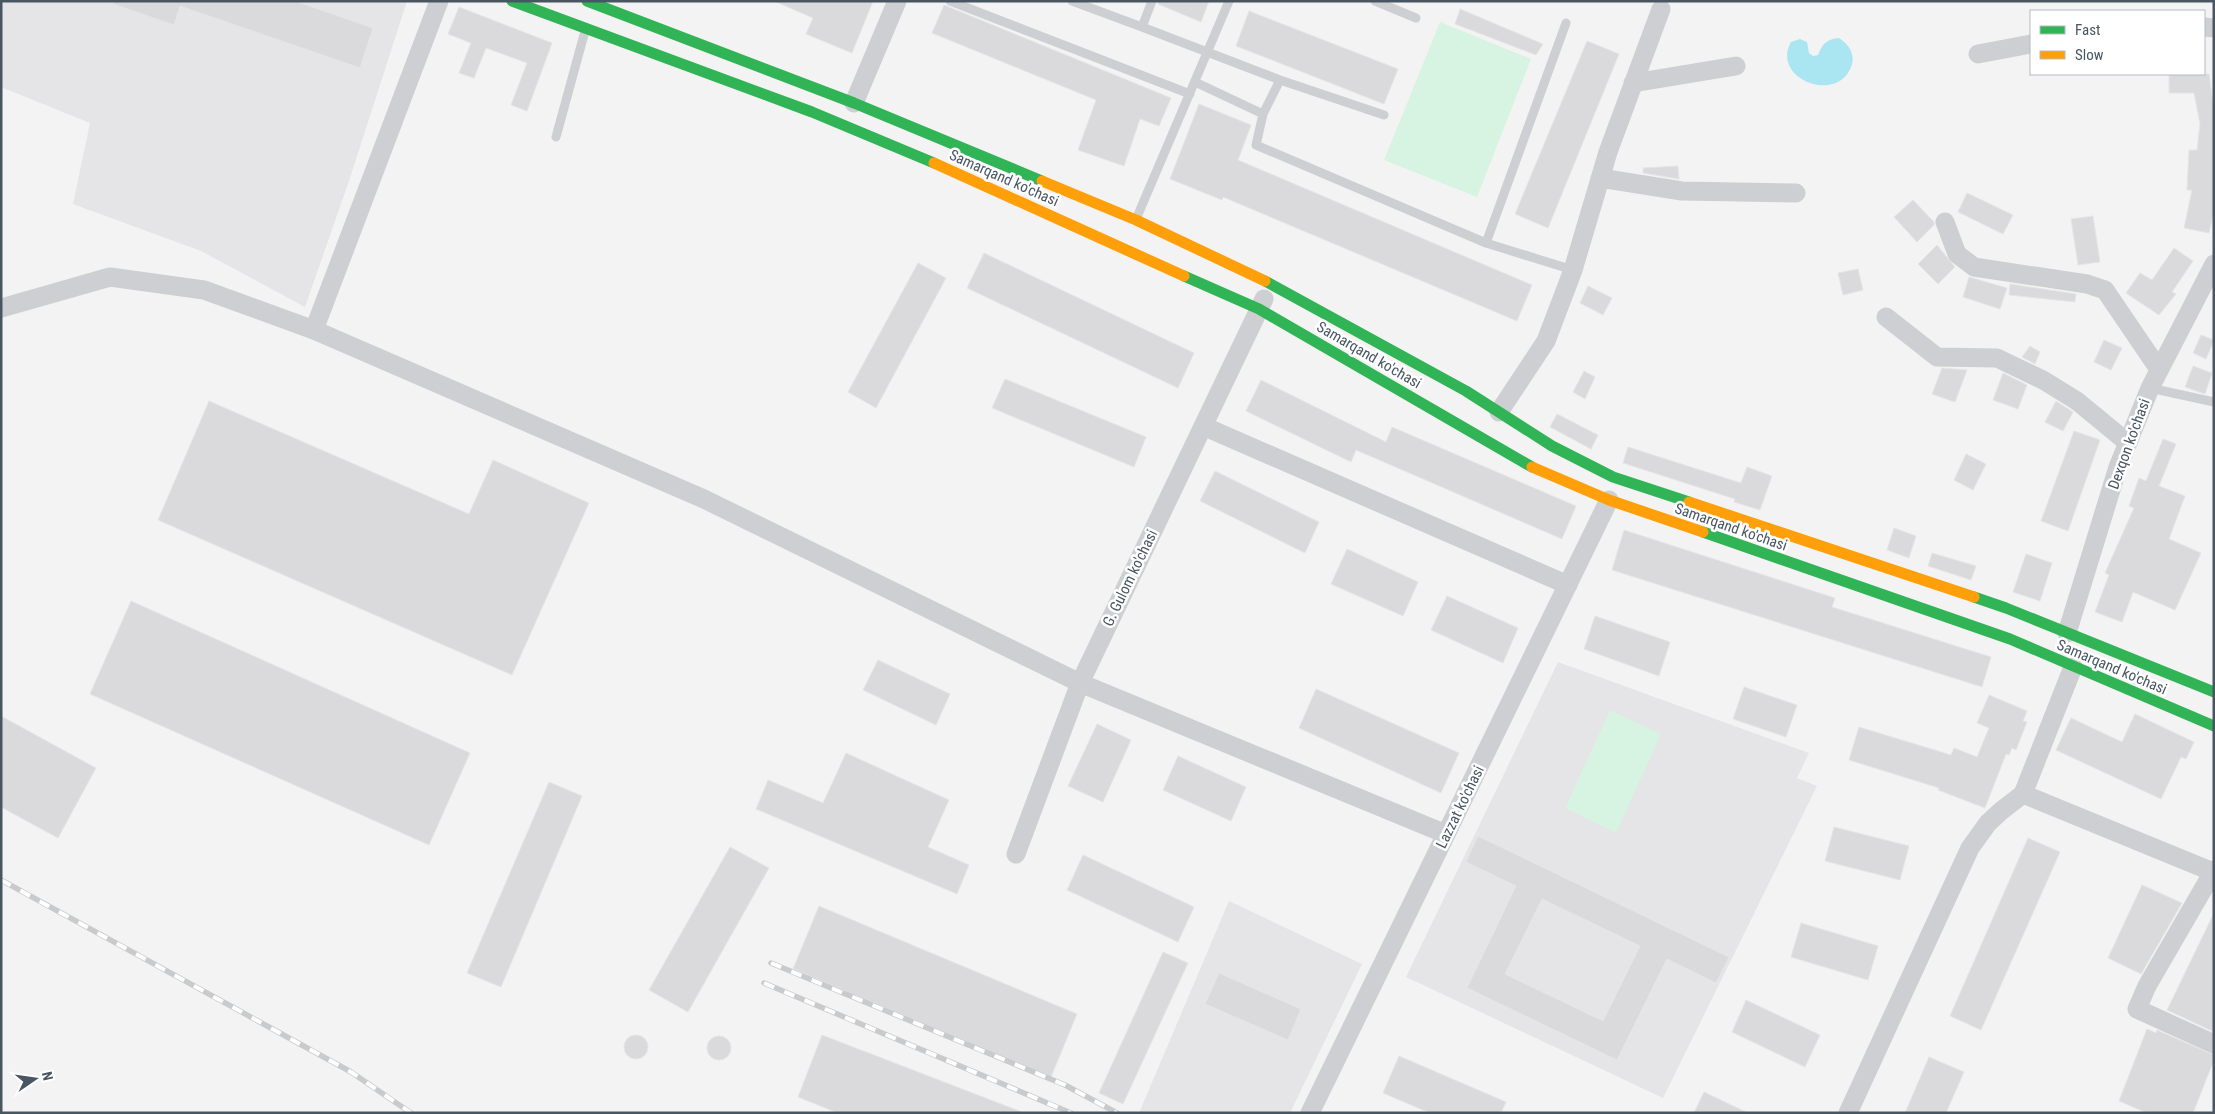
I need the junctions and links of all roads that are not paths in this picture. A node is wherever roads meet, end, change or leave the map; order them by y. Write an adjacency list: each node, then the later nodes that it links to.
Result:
1 (439, 1): 40 (street)
2 (512, 1): 16 (main road, Samarqand ko'chasi)
3 (587, 1): 11 (main road, Samarqand ko'chasi)
4 (898, 1): 25 (street)
5 (950, 1): 24 (lane)
6 (1072, 1): 10 (lane)
7 (1152, 1): 15 (lane)
8 (1230, 1): 18 (lane)
9 (1375, 1): 13 (lane)
10 (1082, 3): 15 (lane)
11 (608, 5): 25 (main road, Samarqand ko'chasi)
12 (1661, 8): 23 (street)
13 (1416, 18)
14 (1566, 23): 33 (lane)
15 (1142, 27): 18 (lane)
16 (586, 28): 28 (lane); 38 (main road, Samarqand ko'chasi)
17 (2030, 44): 19 (street)
18 (1209, 52): 21 (lane); 22 (lane)
19 (1978, 54)
20 (1736, 66): 23 (street)
21 (1280, 80): 26 (lane); 27 (lane)
22 (1195, 82): 24 (lane); 26 (lane)
23 (1633, 83): 29 (street)
24 (1190, 94): 31 (lane)
25 (854, 103): 31 (main road, Samarqand ko'chasi)
26 (1263, 114): 33 (lane)
27 (1384, 115)
28 (556, 137)
29 (1600, 178): 30 (street); 35 (street)
30 (1796, 193)
31 (1136, 220): 36 (main road, Samarqand ko'chasi)
32 (1945, 222): 41 (street)
33 (1486, 243): 35 (lane)
34 (2214, 265): 41 (street, Dexqon ko'chasi)
35 (1574, 270): 44 (street)
36 (1271, 284): 38 (street, G. Gulom ko'chasi); 44 (main road, Samarqand ko'chasi)
37 (1, 308): 40 (street)
38 (1259, 309): 45 (street, G. Gulom ko'chasi); 47 (main road, Samarqand ko'chasi)
39 (1886, 317): 46 (street)
40 (314, 330): 51 (street)
41 (2158, 368): 42 (street, Dexqon ko'chasi)
42 (2150, 388): 43 (lane); 46 (street, Dexqon ko'chasi)
43 (2214, 402)
44 (1499, 412): 49 (main road, Samarqand ko'chasi)
45 (1203, 426): 48 (street); 51 (street, G. Gulom ko'chasi)
46 (2128, 443): 49 (street, Dexqon ko'chasi)
47 (1608, 500): 48 (street, Lazzat ko'chasi); 50 (main road, Samarqand ko'chasi)
48 (1568, 585): 55 (street, Lazzat ko'chasi)
49 (2067, 633): 52 (main road, Samarqand ko'chasi)
50 (2073, 667): 53 (main road, Samarqand ko'chasi); 54 (street)
51 (1080, 683): 55 (street); 56 (street, G. Gulom ko'chasi)
52 (2214, 692)
53 (2214, 726)
54 (2023, 794): 57 (street); 60 (street)
55 (1446, 834): 59 (street, Lazzat ko'chasi)
56 (1016, 854)
57 (2213, 871): 58 (street)
58 (2214, 1044)
59 (1310, 1113)
60 (1848, 1113)

